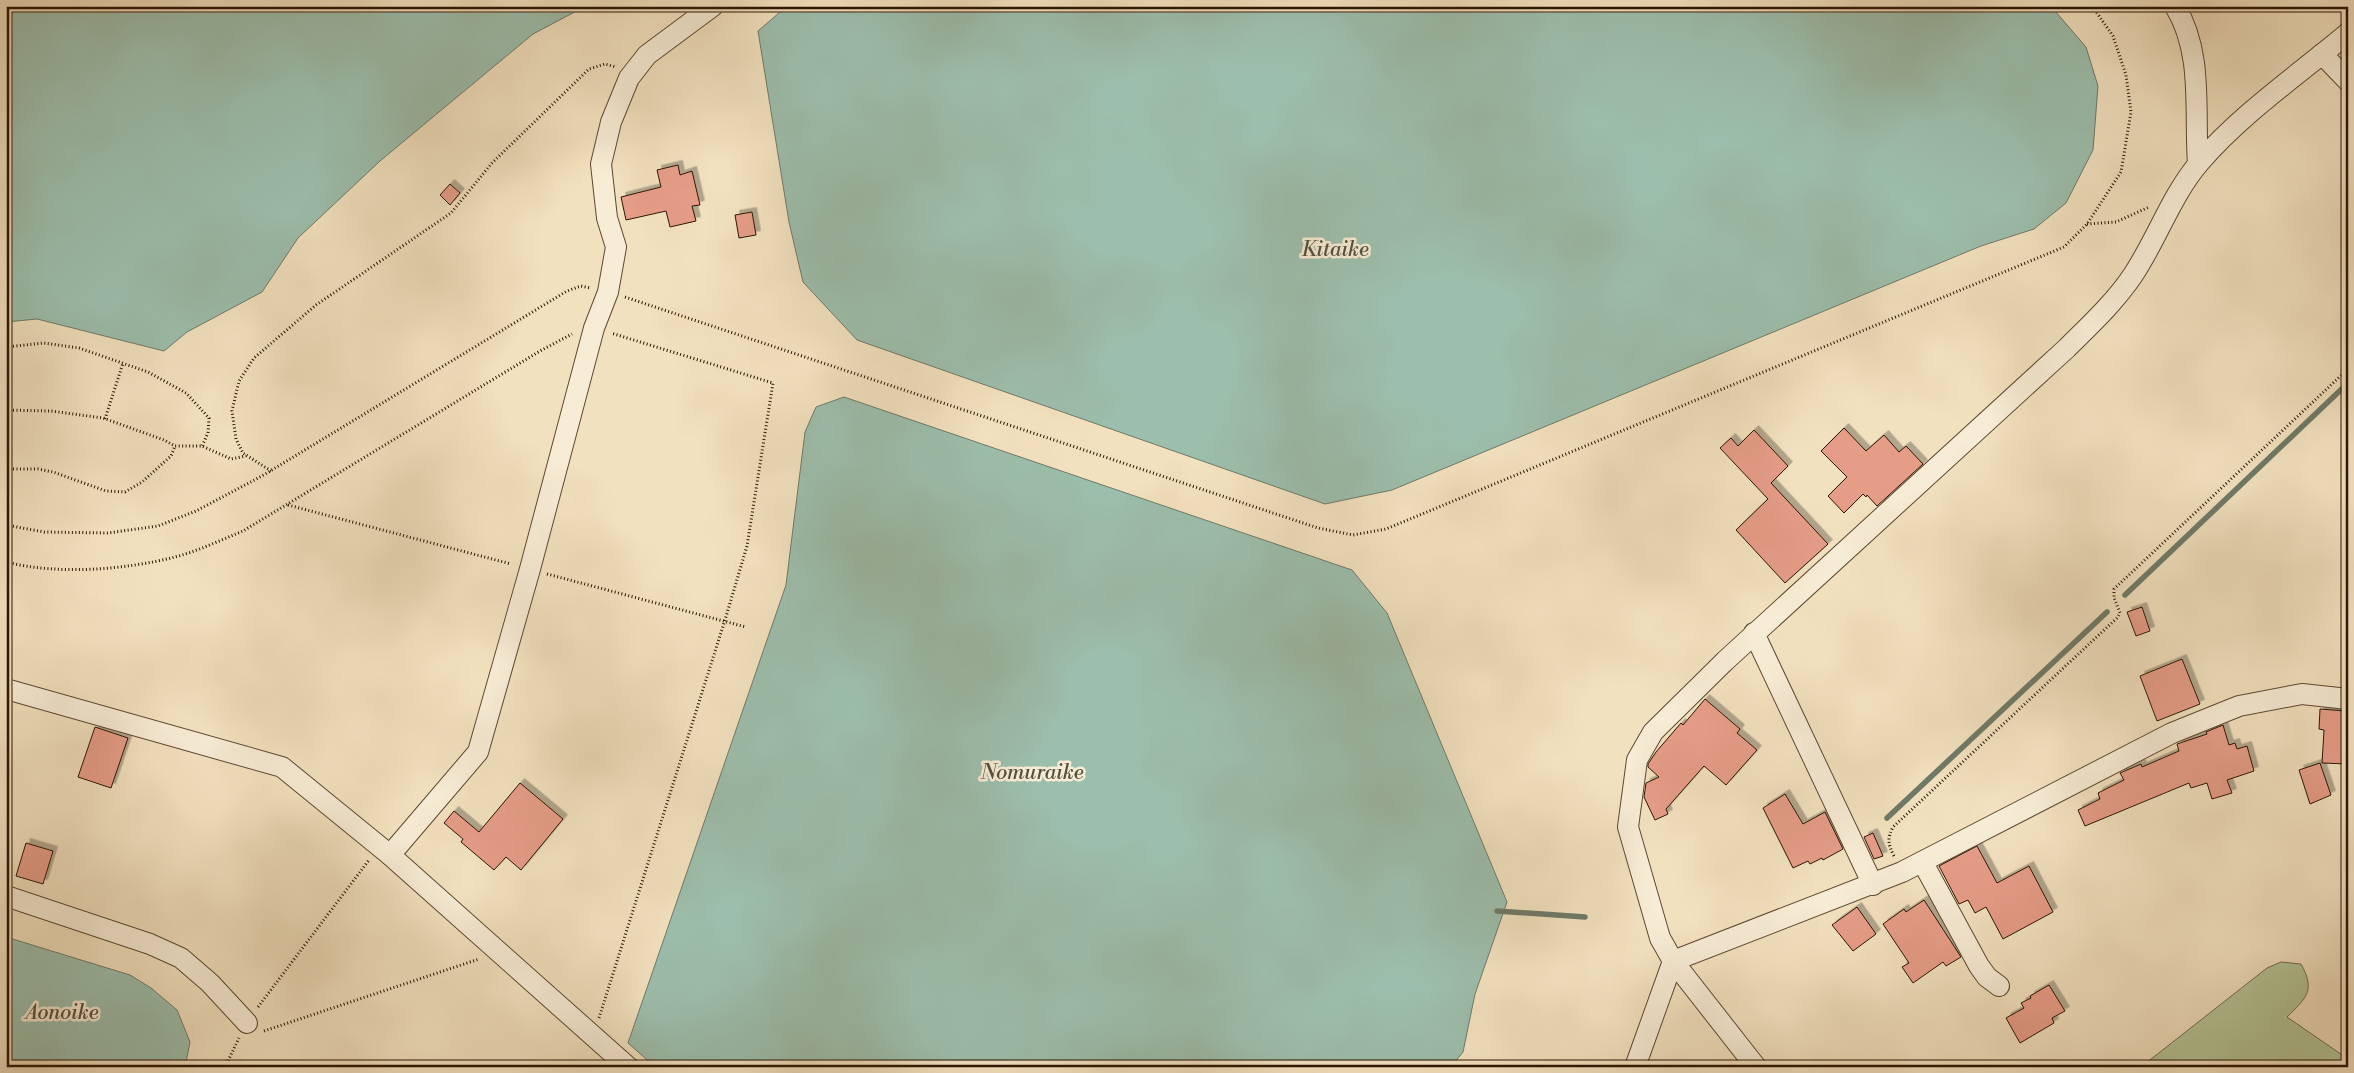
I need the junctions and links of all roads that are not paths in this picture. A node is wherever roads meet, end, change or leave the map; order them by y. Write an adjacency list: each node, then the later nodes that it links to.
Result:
1 (713, 6): 10 (street)
2 (2175, 6): 6 (street)
3 (2348, 32): 4 (street)
4 (2322, 54): 5 (street); 6 (street)
5 (2348, 82)
6 (2198, 164): 7 (street)
7 (1754, 633): 12 (street); 14 (street)
8 (6, 689): 10 (street)
9 (2348, 698): 11 (street)
10 (384, 851): 17 (street)
11 (1922, 863): 12 (street); 15 (street)
12 (1873, 885): 14 (street)
13 (6, 896): 16 (street)
14 (1673, 961): 18 (street); 19 (street)
15 (1999, 986)
16 (248, 1023)
17 (628, 1067)
18 (1635, 1067)
19 (1756, 1067)

